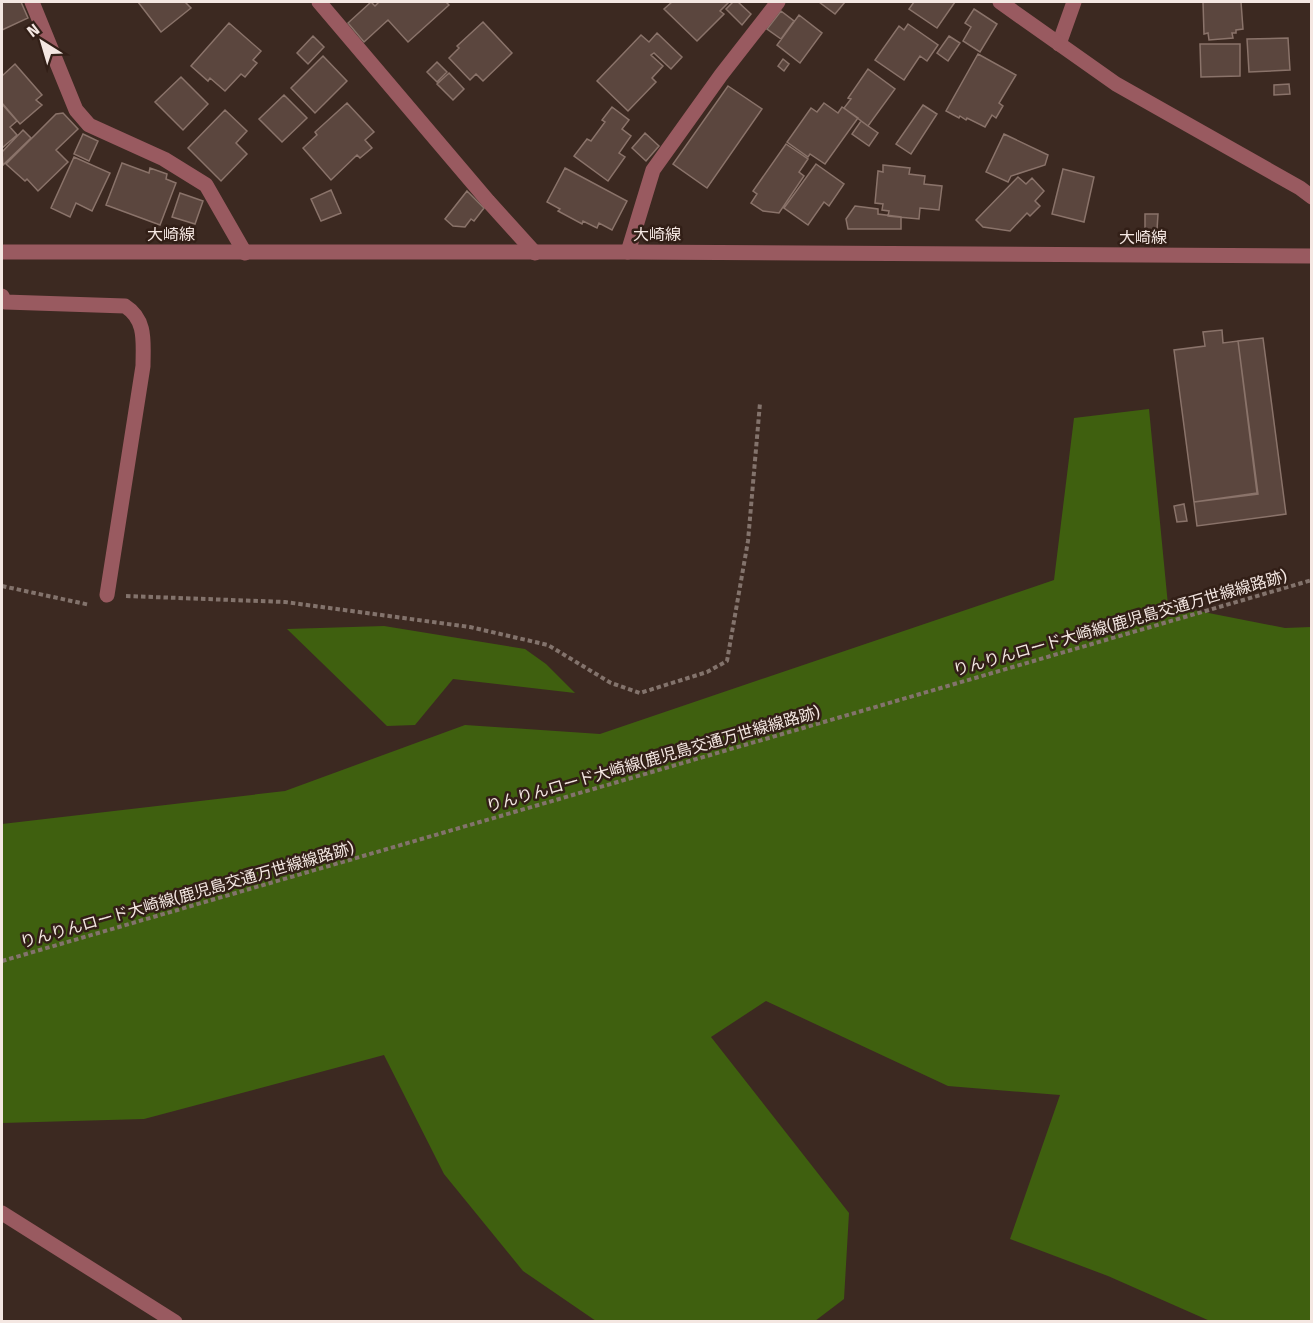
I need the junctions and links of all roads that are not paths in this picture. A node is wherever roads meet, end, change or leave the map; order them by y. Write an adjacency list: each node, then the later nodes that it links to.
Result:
1 (32, 2): 10 (street)
2 (319, 2): 11 (street)
3 (778, 2): 9 (street)
4 (1000, 2): 6 (street)
5 (1074, 2): 6 (street)
6 (1059, 44): 7 (street)
7 (1308, 191)
8 (2, 252): 10 (street, 大崎線)
9 (628, 252): 11 (street, 大崎線); 12 (street, 大崎線)
10 (245, 253): 11 (street, 大崎線)
11 (535, 253)
12 (1311, 256)
13 (2, 296): 14 (street)
14 (107, 595)
15 (2, 1213): 16 (street)
16 (175, 1322)

